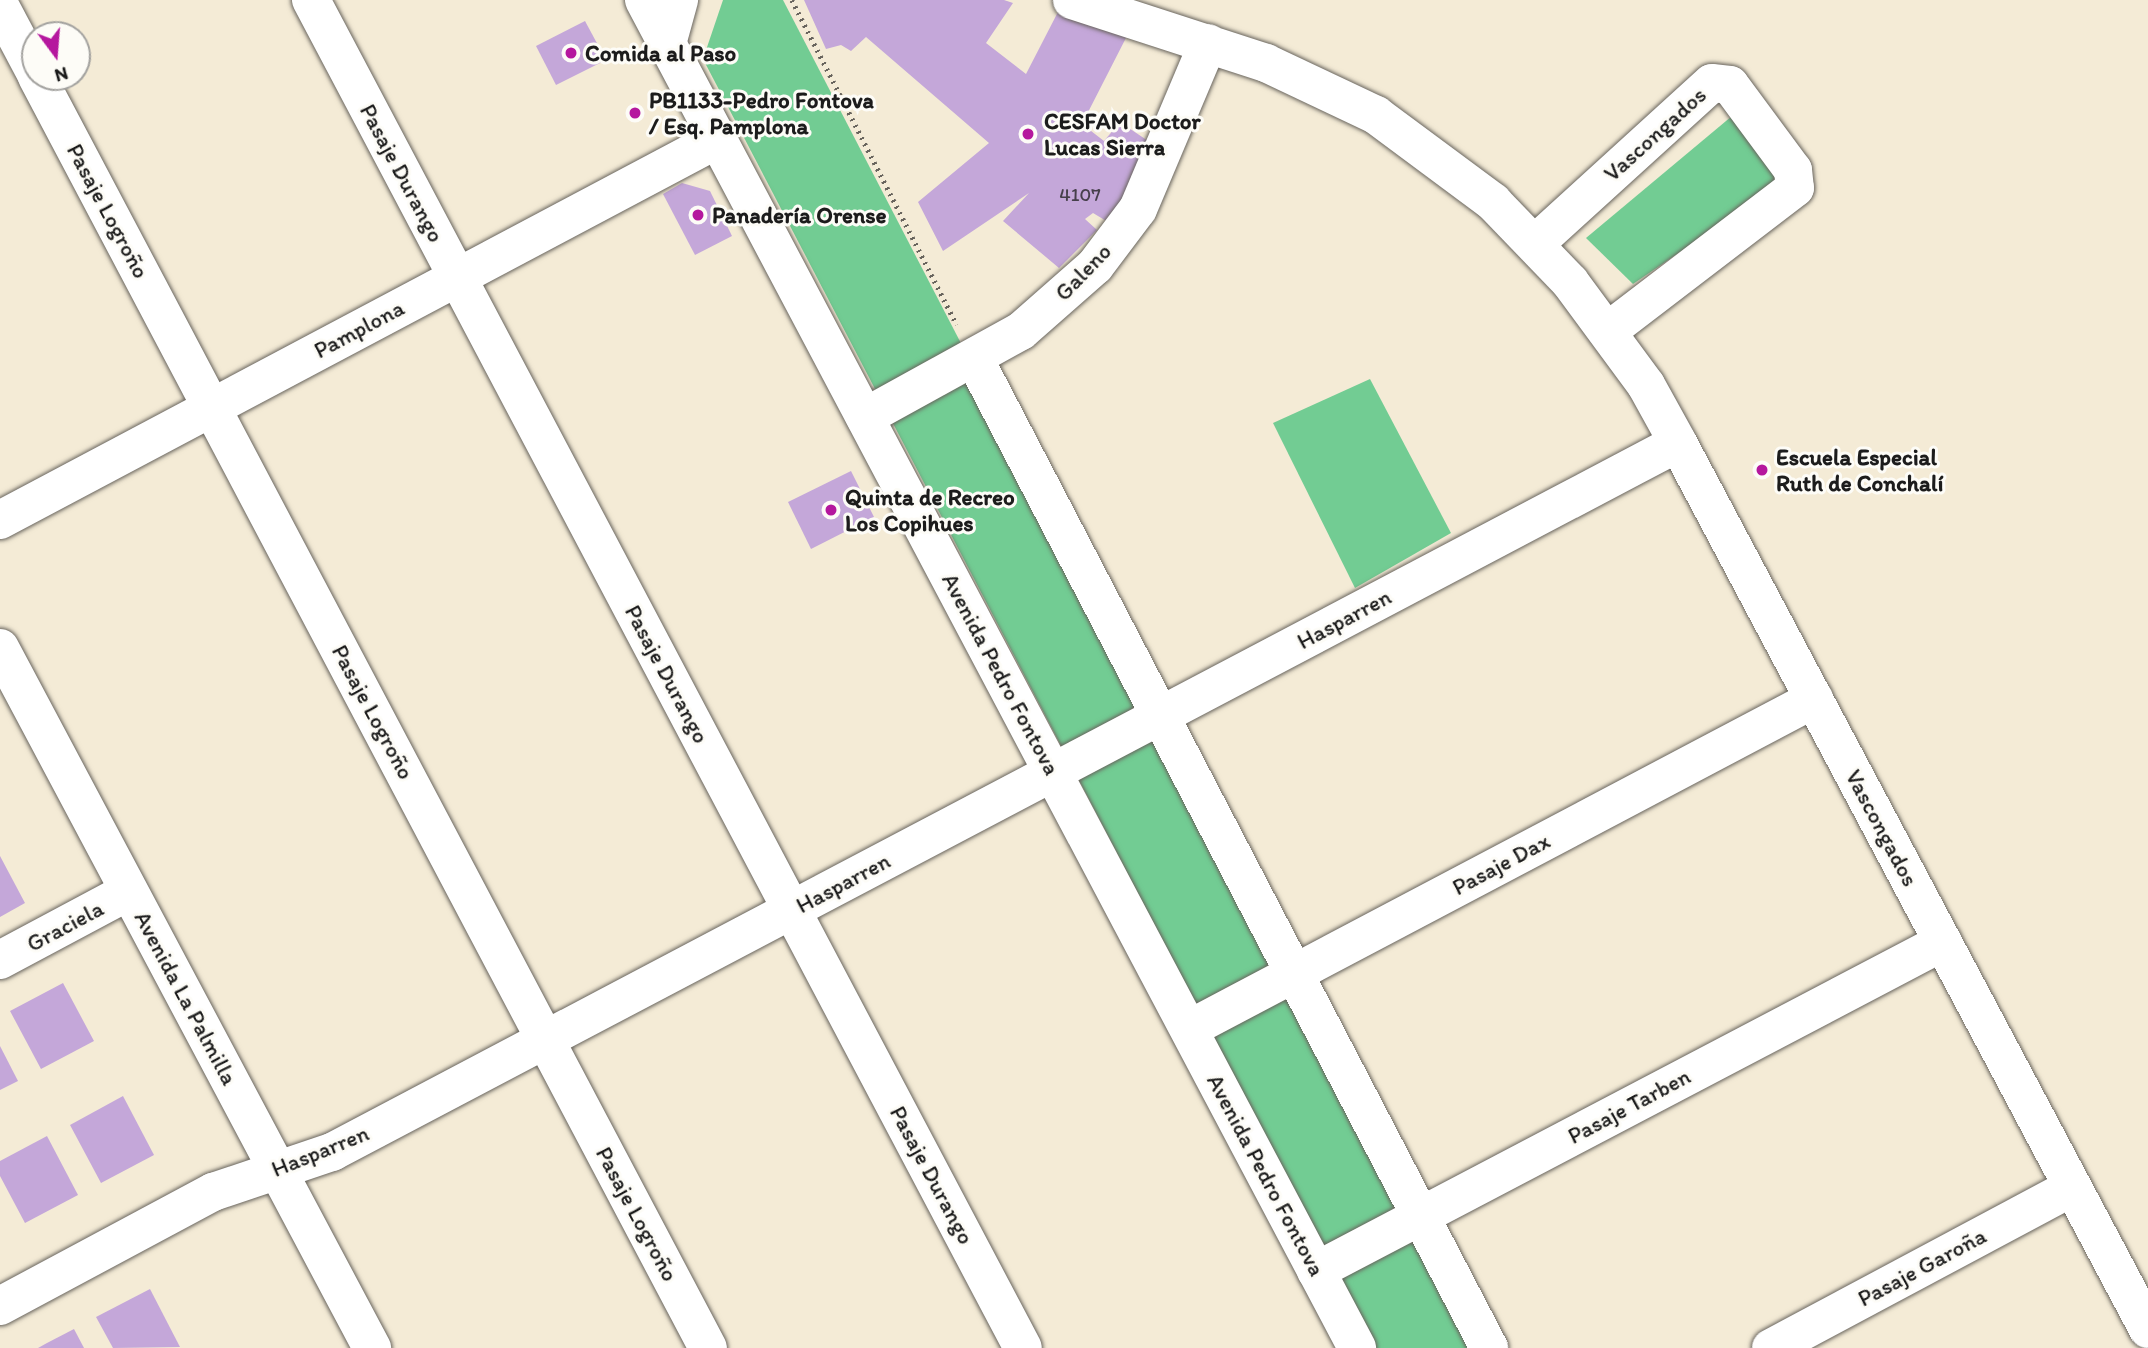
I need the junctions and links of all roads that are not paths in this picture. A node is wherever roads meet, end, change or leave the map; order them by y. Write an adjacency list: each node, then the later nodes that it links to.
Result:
1 (311, 0): 12 (street, Pasaje Durango)
2 (644, 0): 7 (street, Avenida Pedro Fontova)
3 (679, 0): 7 (street)
4 (1072, 0): 6 (street, Vascongados)
5 (0, 6): 8 (street)
6 (1208, 43): 11 (street, Vascongados); 14 (street, Galeno)
7 (667, 44): 10 (street, Avenida Pedro Fontova)
8 (21, 46)
9 (44, 91): 15 (street, Pasaje Logroño)
10 (718, 139): 12 (street, Pamplona); 16 (street, Avenida Pedro Fontova)
11 (1537, 242): 13 (street, Vascongados); 13 (street, Vascongados)
12 (457, 277): 15 (street, Pamplona); 24 (street, Pasaje Durango)
13 (1608, 330): 17 (street, Vascongados)
14 (975, 360): 16 (street, Galeno); 21 (street)
15 (212, 407): 18 (street, Pamplona); 29 (street, Pasaje Logroño)
16 (865, 417): 22 (street, Avenida Pedro Fontova)
17 (1678, 443): 20 (street, Vascongados); 21 (street, Hasparren)
18 (0, 520)
19 (0, 648): 23 (street, Avenida La Palmilla)
20 (1814, 699): 25 (street, Vascongados); 27 (street, Pasaje Dax)
21 (1160, 716): 22 (street, Hasparren); 27 (street)
22 (1053, 772): 24 (street, Hasparren); 28 (street, Avenida Pedro Fontova)
23 (129, 891): 26 (street, Graciela); 30 (street, Avenida La Palmilla)
24 (792, 910): 29 (street, Hasparren); 38 (street, Pasaje Durango)
25 (1943, 942): 31 (street, Vascongados); 32 (street, Pasaje Tarben)
26 (0, 960)
27 (1294, 973): 28 (street, Pasaje Dax); 32 (street)
28 (1188, 1029): 33 (street, Avenida Pedro Fontova)
29 (545, 1040): 30 (street, Hasparren); 37 (street, Pasaje Logroño)
30 (277, 1170): 34 (street, Hasparren); 36 (street, Avenida La Palmilla)
31 (2072, 1187): 35 (street, Vascongados); 41 (street, Pasaje Garoña)
32 (1420, 1216): 33 (street, Pasaje Tarben); 40 (street)
33 (1316, 1271): 39 (street, Avenida Pedro Fontova)
34 (0, 1306)
35 (2148, 1329)
36 (372, 1348)
37 (708, 1348)
38 (1023, 1348)
39 (1357, 1348)
40 (1489, 1348)
41 (1771, 1348)

